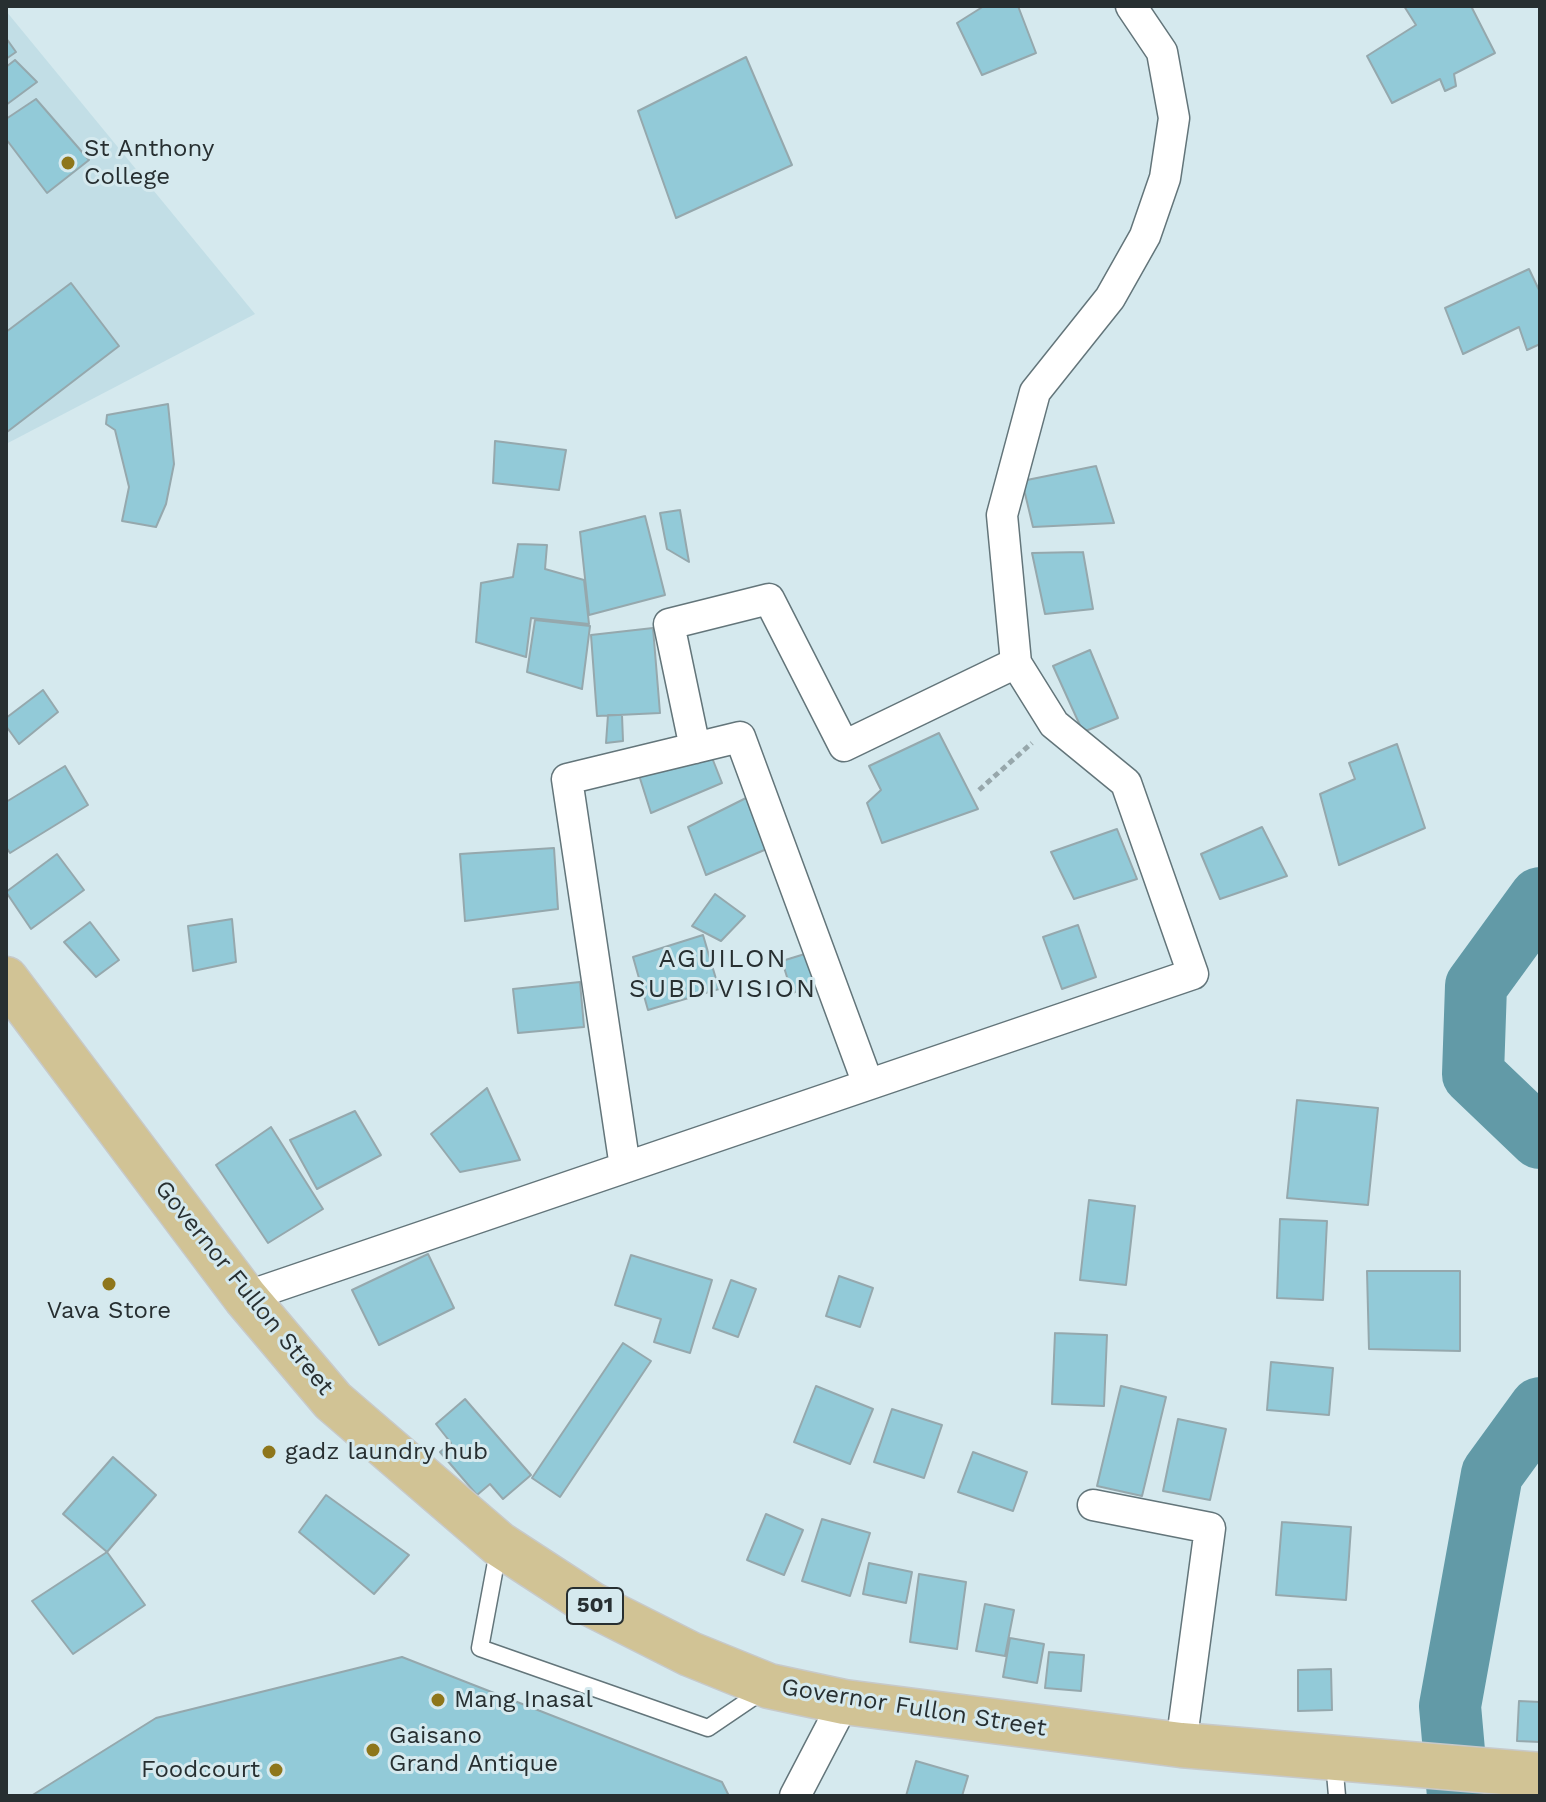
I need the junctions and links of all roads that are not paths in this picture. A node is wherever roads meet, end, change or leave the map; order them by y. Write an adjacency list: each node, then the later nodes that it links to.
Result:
1 (1131, 6): 2 (street)
2 (1016, 663): 3 (street); 5 (street)
3 (695, 748): 5 (street); 6 (street)
4 (6, 979): 7 (main road, Governor Fullon Street / 501)
5 (868, 1084): 6 (street)
6 (625, 1167): 7 (street)
7 (245, 1297): 9 (main road, Governor Fullon Street / 501)
8 (1093, 1505): 12 (street)
9 (499, 1544): 10 (main road, Governor Fullon Street / 501); 10 (lane)
10 (769, 1686): 11 (main road, Governor Fullon Street / 501)
11 (844, 1702): 12 (main road, Governor Fullon Street / 501); 15 (street)
12 (1181, 1745): 14 (main road, Governor Fullon Street / 501)
13 (1540, 1775): 14 (main road, Governor Fullon Street / 501)
14 (1335, 1776)
15 (795, 1796)

